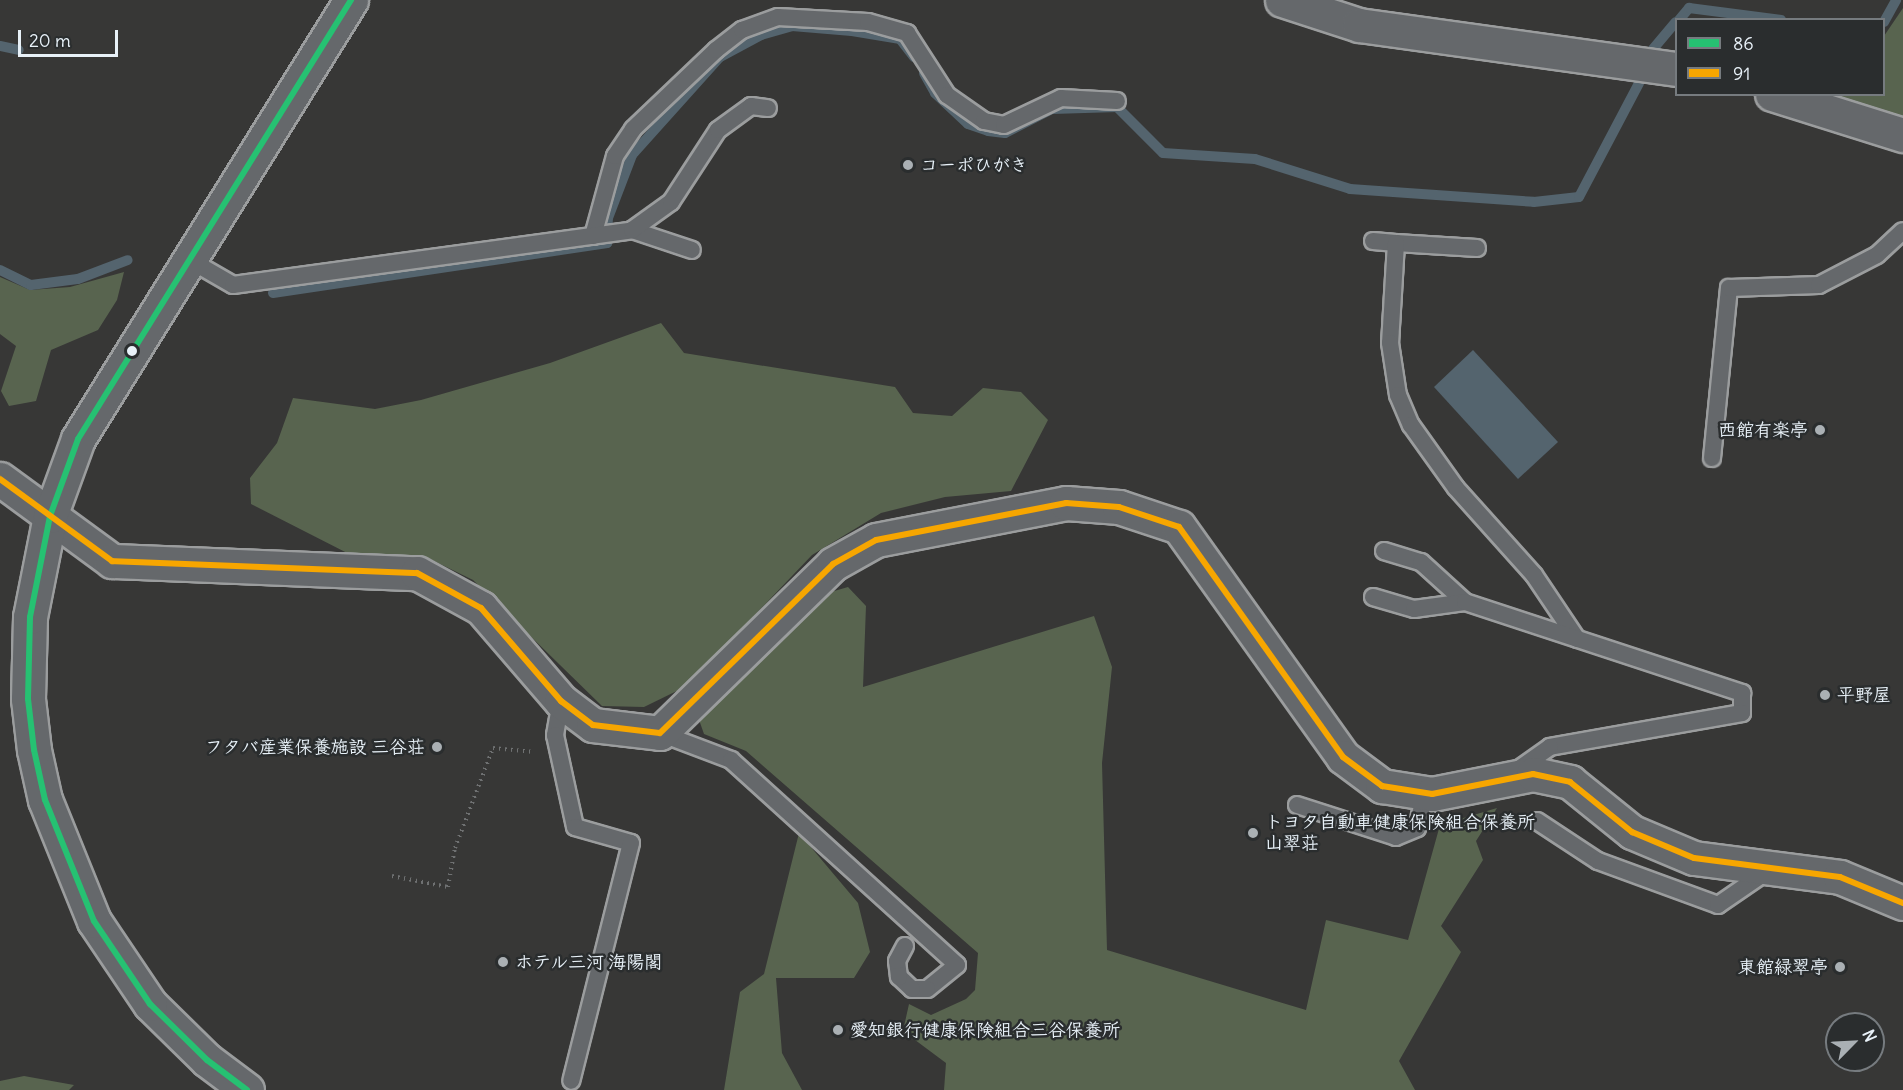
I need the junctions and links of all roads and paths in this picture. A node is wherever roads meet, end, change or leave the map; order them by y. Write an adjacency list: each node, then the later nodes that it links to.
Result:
1 (351, 0): 15 (street)
2 (1282, 0): 3 (street)
3 (1675, 69)
4 (1778, 96): 7 (street)
5 (1117, 101): 10 (lane)
6 (768, 108): 8 (lane)
7 (1903, 135)
8 (625, 231): 10 (lane); 14 (lane)
9 (1903, 231): 16 (lane)
10 (596, 236): 15 (lane)
11 (1373, 241): 12 (lane)
12 (1396, 243): 13 (lane); 22 (lane)
13 (1477, 248)
14 (692, 250)
15 (188, 259): 18 (street)
16 (1712, 458)
17 (0, 479): 18 (street)
18 (50, 516): 23 (street); 35 (street)
19 (1384, 551): 21 (lane)
20 (1373, 597): 21 (lane)
21 (1465, 602): 22 (lane)
22 (1577, 639): 26 (lane)
23 (561, 701): 24 (street); 25 (lane)
24 (660, 733): 27 (street); 33 (lane)
25 (559, 754): 31 (path); 34 (lane)
26 (1503, 780): 27 (street); 30 (street)
27 (1425, 793): 28 (lane)
28 (1297, 805)
29 (1537, 821): 30 (lane)
30 (1772, 868): 32 (street)
31 (392, 876)
32 (1903, 903)
33 (904, 946)
34 (571, 1081)
35 (247, 1090)

